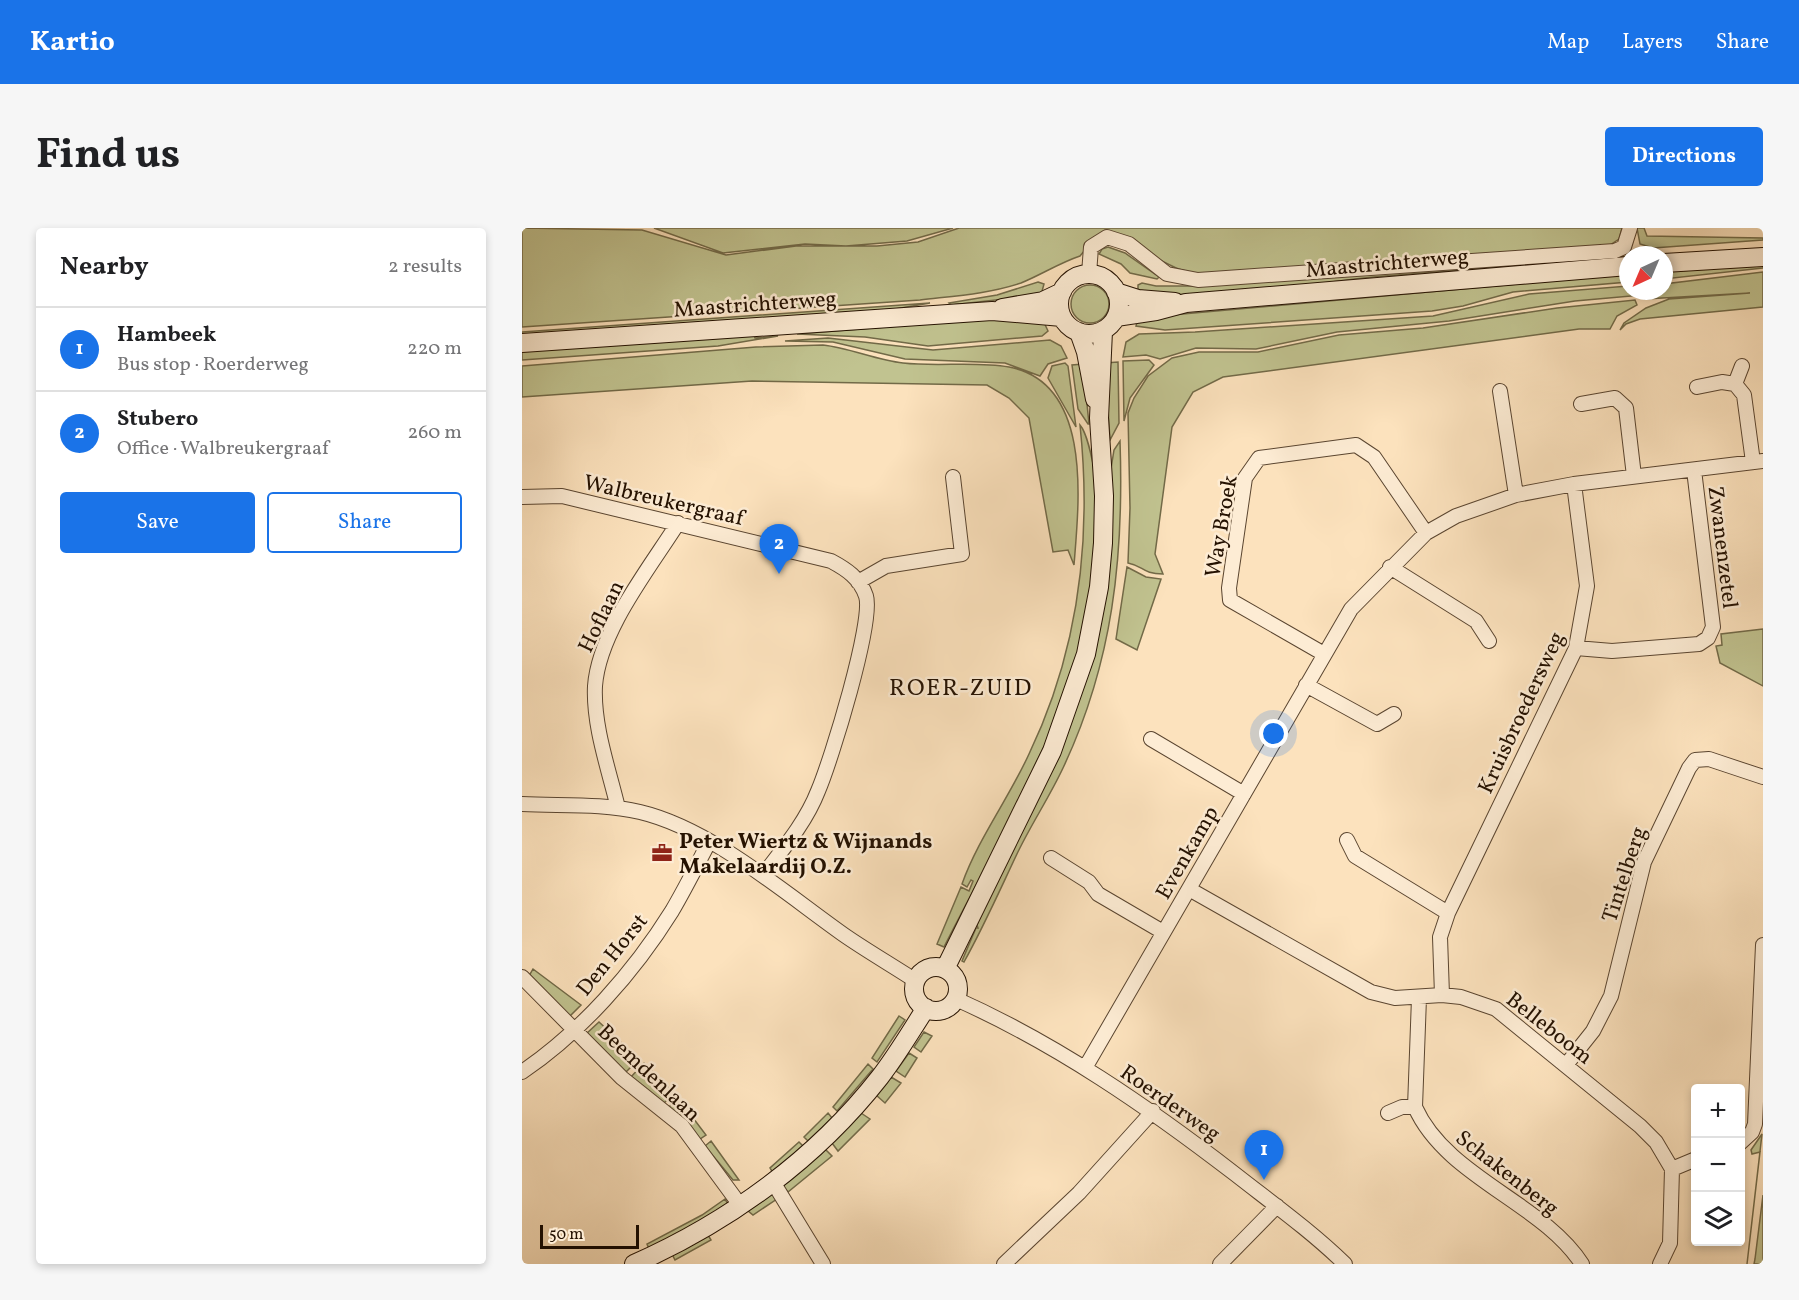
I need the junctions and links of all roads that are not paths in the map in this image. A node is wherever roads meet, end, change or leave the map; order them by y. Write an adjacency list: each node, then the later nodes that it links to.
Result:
1 (1630, 228): 5 (street)
2 (1763, 256): 3 (main road)
3 (1673, 262)
4 (1619, 267): 8 (main road, Maastrichterweg)
5 (1089, 274): 6 (main road); 7 (main road)
6 (1062, 292): 9 (main road, Maastrichterweg); 10 (main road)
7 (1116, 292): 8 (main road, Maastrichterweg); 11 (main road)
8 (1186, 303): 11 (main road, Maastrichterweg)
9 (992, 311): 10 (main road, Maastrichterweg); 14 (main road, Maastrichterweg)
10 (1062, 317): 13 (main road)
11 (1116, 317): 12 (main road)
12 (1103, 331): 13 (main road); 20 (main road)
13 (1079, 332): 20 (main road)
14 (522, 343)
15 (1742, 366): 16 (street)
16 (1735, 384): 17 (street); 21 (street, Evenkamp)
17 (1697, 387)
18 (1500, 391): 26 (street)
19 (1581, 404): 23 (street)
20 (1099, 418): 50 (main road)
21 (1758, 461): 22 (street, Evenkamp)
22 (1694, 470): 23 (street, Evenkamp); 33 (street, Zwanenzetel)
23 (1634, 476): 25 (street, Evenkamp)
24 (953, 477): 31 (street)
25 (1574, 484): 26 (street, Evenkamp); 33 (street, Kruisbroedersweg)
26 (1516, 495): 29 (street, Evenkamp)
27 (522, 497): 28 (street, Walbreukergraaf)
28 (678, 523): 31 (street, Walbreukergraaf); 41 (street, Hoflaan)
29 (1426, 533): 30 (street, Evenkamp); 34 (street, Way Broek)
30 (1390, 567): 32 (street); 34 (street, Evenkamp)
31 (858, 582): 45 (street)
32 (1489, 641)
33 (1576, 648): 47 (street, Kruisbroedersweg)
34 (1324, 654): 35 (street, Evenkamp)
35 (1306, 685): 36 (street); 39 (street, Evenkamp)
36 (1394, 714)
37 (1151, 739): 39 (street, Evenkamp)
38 (1763, 777): 58 (street, Tintelberg)
39 (1244, 794): 46 (street, Evenkamp)
40 (522, 804): 41 (street)
41 (618, 808): 43 (street)
42 (1347, 840): 47 (street)
43 (709, 842): 45 (street); 57 (street, Den Horst)
44 (1051, 858): 48 (street, Evenkamp)
45 (763, 875): 52 (street)
46 (1189, 889): 48 (street, Evenkamp); 54 (street, Belleboom)
47 (1448, 913): 53 (street, Kruisbroedersweg)
48 (1163, 932): 59 (street, Evenkamp)
49 (1763, 945): 64 (street)
50 (945, 969): 52 (main road); 55 (main road)
51 (522, 977): 57 (street, Beemdenlaan)
52 (916, 981): 56 (main road)
53 (1442, 995): 54 (street, Belleboom); 58 (street, Belleboom)
54 (1419, 998): 61 (street)
55 (956, 999): 56 (main road); 59 (street, Roerderweg)
56 (926, 1008): 67 (main road)
57 (575, 1030): 60 (street, Den Horst); 68 (street, Beemdenlaan)
58 (1566, 1065): 66 (street, Belleboom)
59 (1085, 1068): 62 (street, Roerderweg)
60 (522, 1072)
61 (1415, 1107): 63 (street); 75 (street, Schakenberg)
62 (1153, 1111): 69 (street, Roerderweg); 72 (street)
63 (1388, 1113)
64 (1745, 1138)
65 (1691, 1161): 66 (street)
66 (1672, 1169): 76 (street)
67 (773, 1182): 68 (main road); 71 (street)
68 (740, 1205): 70 (main road)
69 (1277, 1206): 73 (street); 74 (street, Roerderweg)
70 (634, 1264)
71 (823, 1264)
72 (1004, 1264)
73 (1220, 1264)
74 (1345, 1264)
75 (1582, 1264)
76 (1660, 1264)

